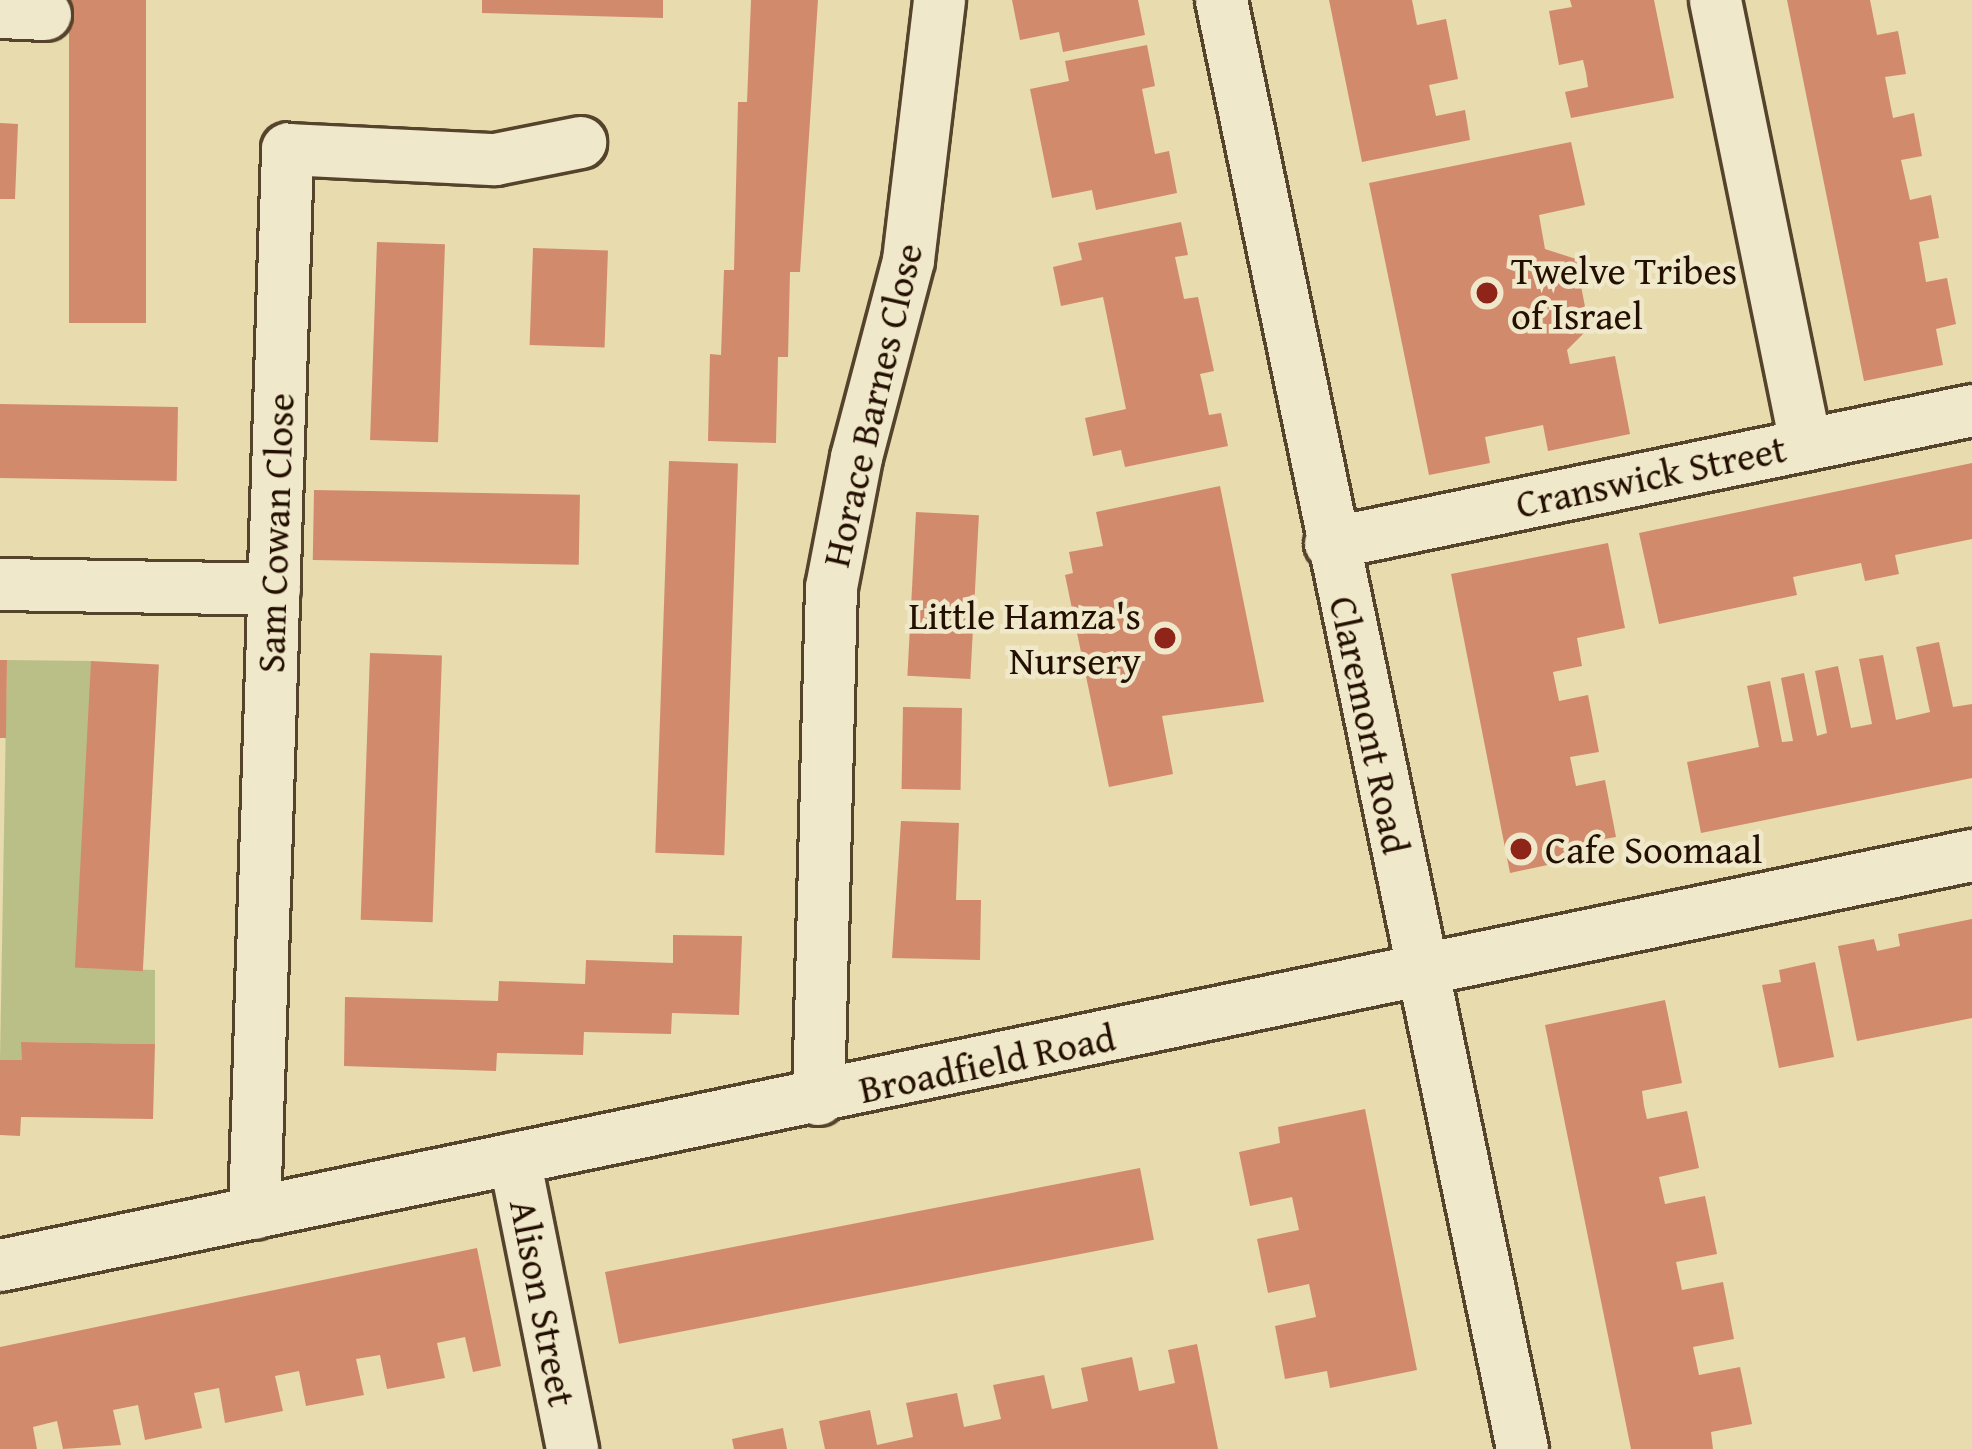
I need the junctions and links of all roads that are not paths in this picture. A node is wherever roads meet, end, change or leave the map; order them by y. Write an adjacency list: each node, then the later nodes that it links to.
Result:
1 (939, 0): 12 (street, Horace Barnes Close)
2 (1221, 0): 7 (street, Claremont Road)
3 (1715, 0): 6 (street)
4 (580, 142): 9 (street, Sam Cowan Close)
5 (1972, 410): 6 (street, Cranswick Street)
6 (1805, 443): 7 (street, Cranswick Street)
7 (1330, 543): 11 (street, Claremont Road)
8 (0, 584): 9 (street)
9 (274, 589): 14 (street, Sam Cowan Close)
10 (1972, 855): 11 (street, Broadfield Road)
11 (1424, 970): 12 (street, Broadfield Road); 16 (street, Claremont Road)
12 (818, 1100): 13 (street, Broadfield Road)
13 (514, 1157): 14 (street, Broadfield Road); 17 (street, Alison Street)
14 (254, 1213): 15 (street, Broadfield Road)
15 (0, 1265)
16 (1510, 1447)
17 (572, 1449)

